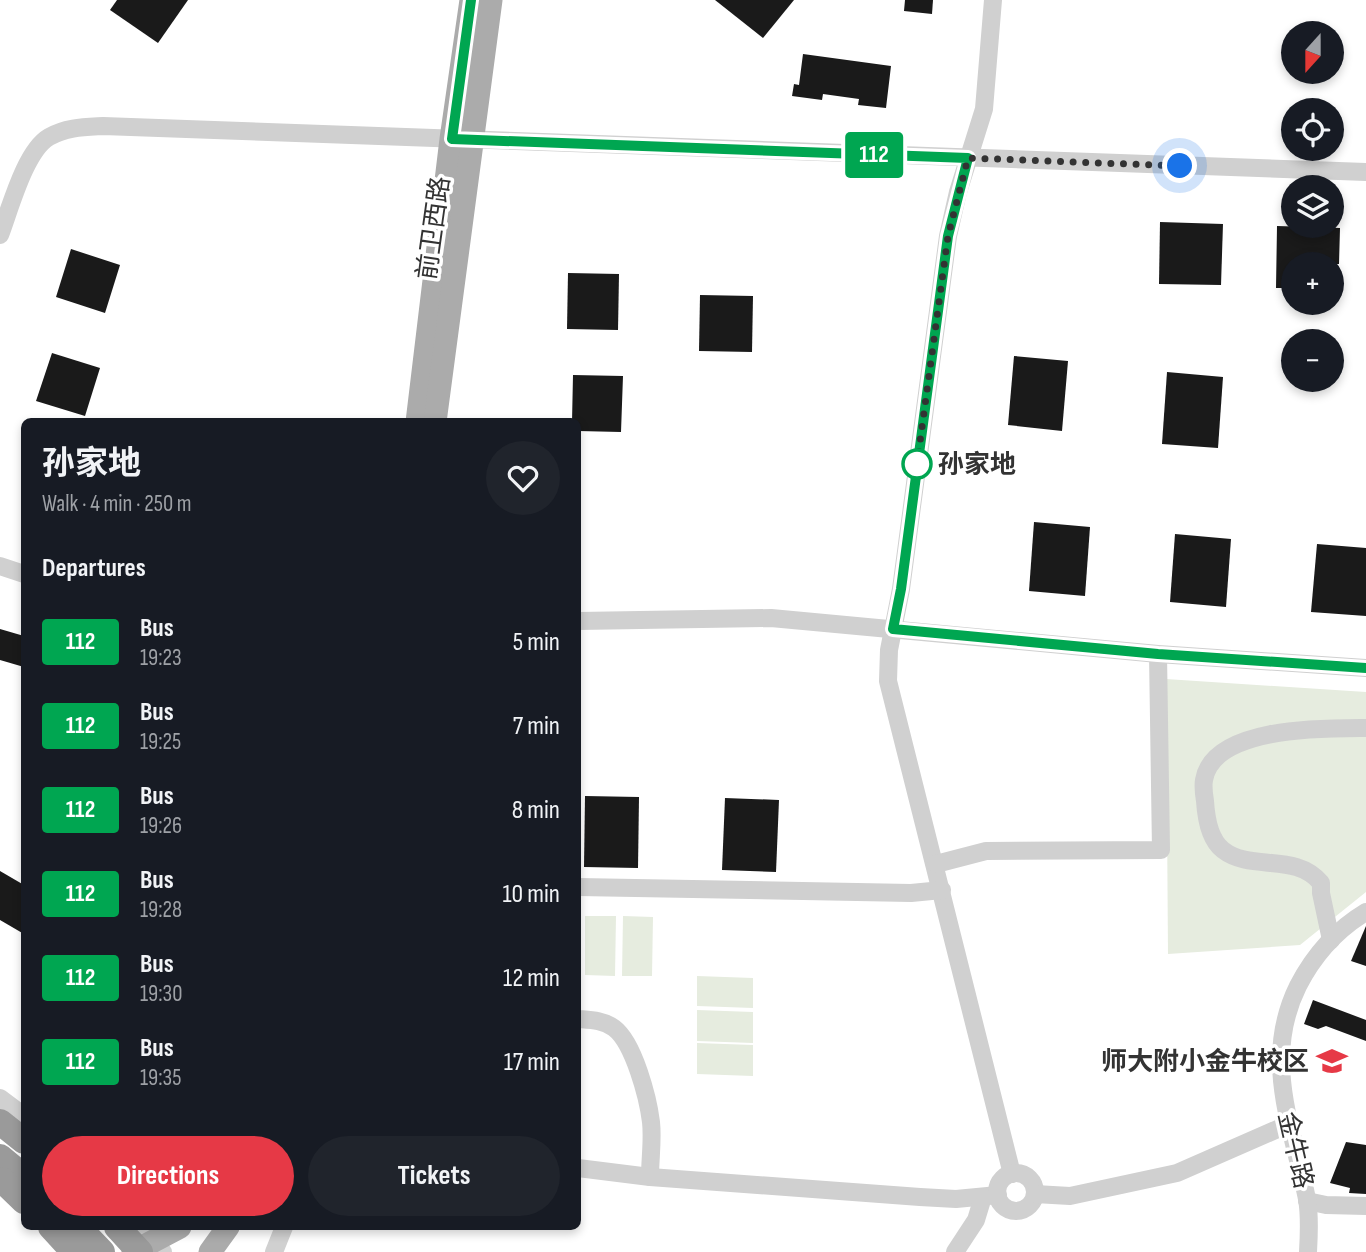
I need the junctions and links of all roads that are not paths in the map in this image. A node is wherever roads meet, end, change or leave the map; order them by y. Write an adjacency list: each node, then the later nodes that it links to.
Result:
1 (471, 0): 4 (main road, 前卫西路)
2 (491, 0): 4 (main road, 前卫西路)
3 (993, 0): 5 (street)
4 (462, 139): 5 (street); 7 (street); 8 (main road, 前卫西路); 9 (main road, 前卫西路)
5 (968, 158): 6 (street); 13 (street)
6 (1366, 172)
7 (0, 235)
8 (418, 418)
9 (435, 418)
10 (0, 566): 11 (street)
11 (21, 573)
12 (581, 621): 13 (street)
13 (893, 629): 14 (street); 17 (street)
14 (1158, 654): 15 (street); 17 (street)
15 (1366, 668)
16 (1366, 728): 21 (street)
17 (936, 864): 19 (street)
18 (581, 887): 19 (street)
19 (942, 890): 32 (street)
20 (1366, 912): 21 (street, 金牛路)
21 (1331, 940): 26 (street, 金牛路)
22 (581, 1020): 33 (street)
23 (0, 1098): 24 (street)
24 (21, 1114)
25 (0, 1122): 28 (highway)
26 (1289, 1124): 34 (street); 37 (street, 金牛路)
27 (0, 1128): 29 (main road)
28 (21, 1139)
29 (21, 1144)
30 (581, 1168): 33 (street)
31 (9, 1170): 35 (highway)
32 (1012, 1174): 34 (street); 36 (street)
33 (650, 1177): 36 (street)
34 (1035, 1194): 36 (street)
35 (21, 1195)
36 (990, 1196): 55 (street)
37 (1307, 1201): 38 (street); 56 (street, 金牛路)
38 (1366, 1206)
39 (44, 1230): 49 (street)
40 (54, 1230): 50 (highway)
41 (60, 1230): 51 (main road)
42 (83, 1230): 52 (highway)
43 (116, 1230): 48 (main road)
44 (121, 1230): 48 (highway, bridge)
45 (174, 1230): 48 (main road)
46 (226, 1230): 53 (main road)
47 (283, 1230): 54 (street)
48 (143, 1247)
49 (60, 1252)
50 (74, 1252)
51 (81, 1252)
52 (104, 1252)
53 (210, 1252)
54 (274, 1252)
55 (955, 1252)
56 (1308, 1252)

